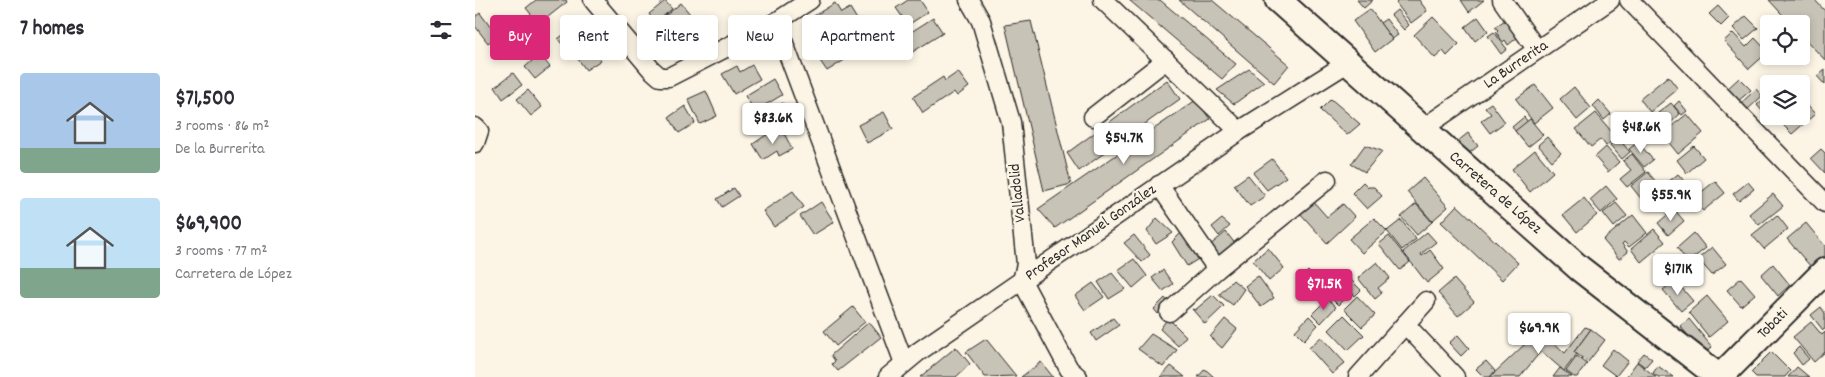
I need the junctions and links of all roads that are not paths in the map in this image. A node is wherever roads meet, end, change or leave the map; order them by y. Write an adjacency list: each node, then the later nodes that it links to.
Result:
1 (593, 0): 10 (street)
2 (810, 0): 9 (street)
3 (969, 0): 25 (street, Valladolid)
4 (1103, 0): 13 (street)
5 (1278, 0): 14 (main road, Carretera de López)
6 (1502, 0): 11 (street)
7 (1609, 0): 11 (street, La Burrerita)
8 (1629, 0): 22 (street)
9 (787, 15)
10 (728, 47)
11 (1537, 50): 17 (street, La Burrerita)
12 (790, 60): 29 (street)
13 (1167, 60): 15 (street); 18 (street)
14 (1349, 62): 17 (main road, Carretera de López); 18 (street, Profesor Manuel González)
15 (1093, 117)
16 (475, 126): 19 (street)
17 (1422, 129): 34 (main road, Carretera de López)
18 (1239, 131): 21 (street, Profesor Manuel González)
19 (475, 143)
20 (1327, 180): 23 (street)
21 (1159, 186): 23 (street); 25 (street, Profesor Manuel González)
22 (1825, 203)
23 (1217, 269): 27 (street)
24 (1825, 271): 34 (main road, Tobati)
25 (1022, 281): 29 (street, Profesor Manuel González); 31 (street)
26 (1426, 301): 28 (street)
27 (1169, 312)
28 (1405, 324): 32 (street); 33 (street)
29 (904, 363): 30 (street, Profesor Manuel González)
30 (888, 377)
31 (1078, 377)
32 (1358, 377)
33 (1455, 377)
34 (1719, 377)

